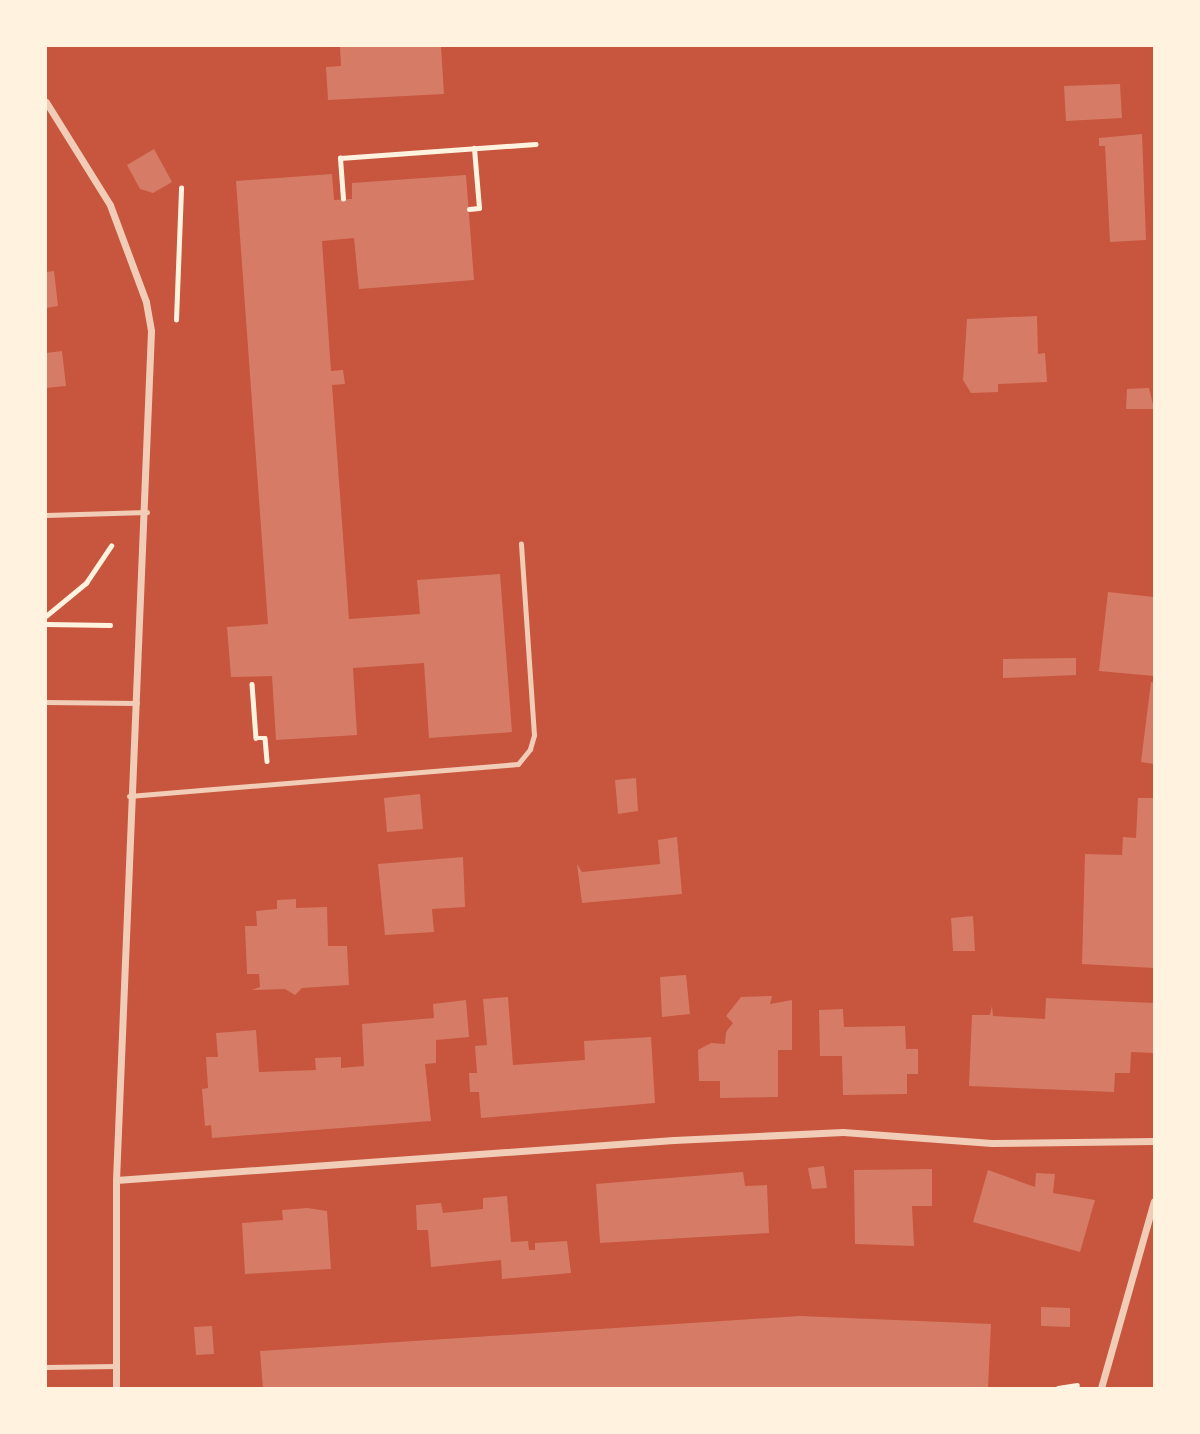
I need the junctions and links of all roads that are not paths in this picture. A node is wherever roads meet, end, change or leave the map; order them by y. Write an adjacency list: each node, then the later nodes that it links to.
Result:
1 (46, 102): 2 (street)
2 (147, 512): 3 (lane); 6 (street)
3 (46, 515)
4 (521, 543): 7 (lane)
5 (46, 702): 6 (lane)
6 (137, 703): 7 (street)
7 (130, 796): 9 (street)
8 (1154, 1141): 9 (street)
9 (116, 1180): 11 (street)
10 (1154, 1201): 14 (street)
11 (116, 1366): 12 (lane); 13 (street)
12 (46, 1367)
13 (116, 1388)
14 (1101, 1388)

